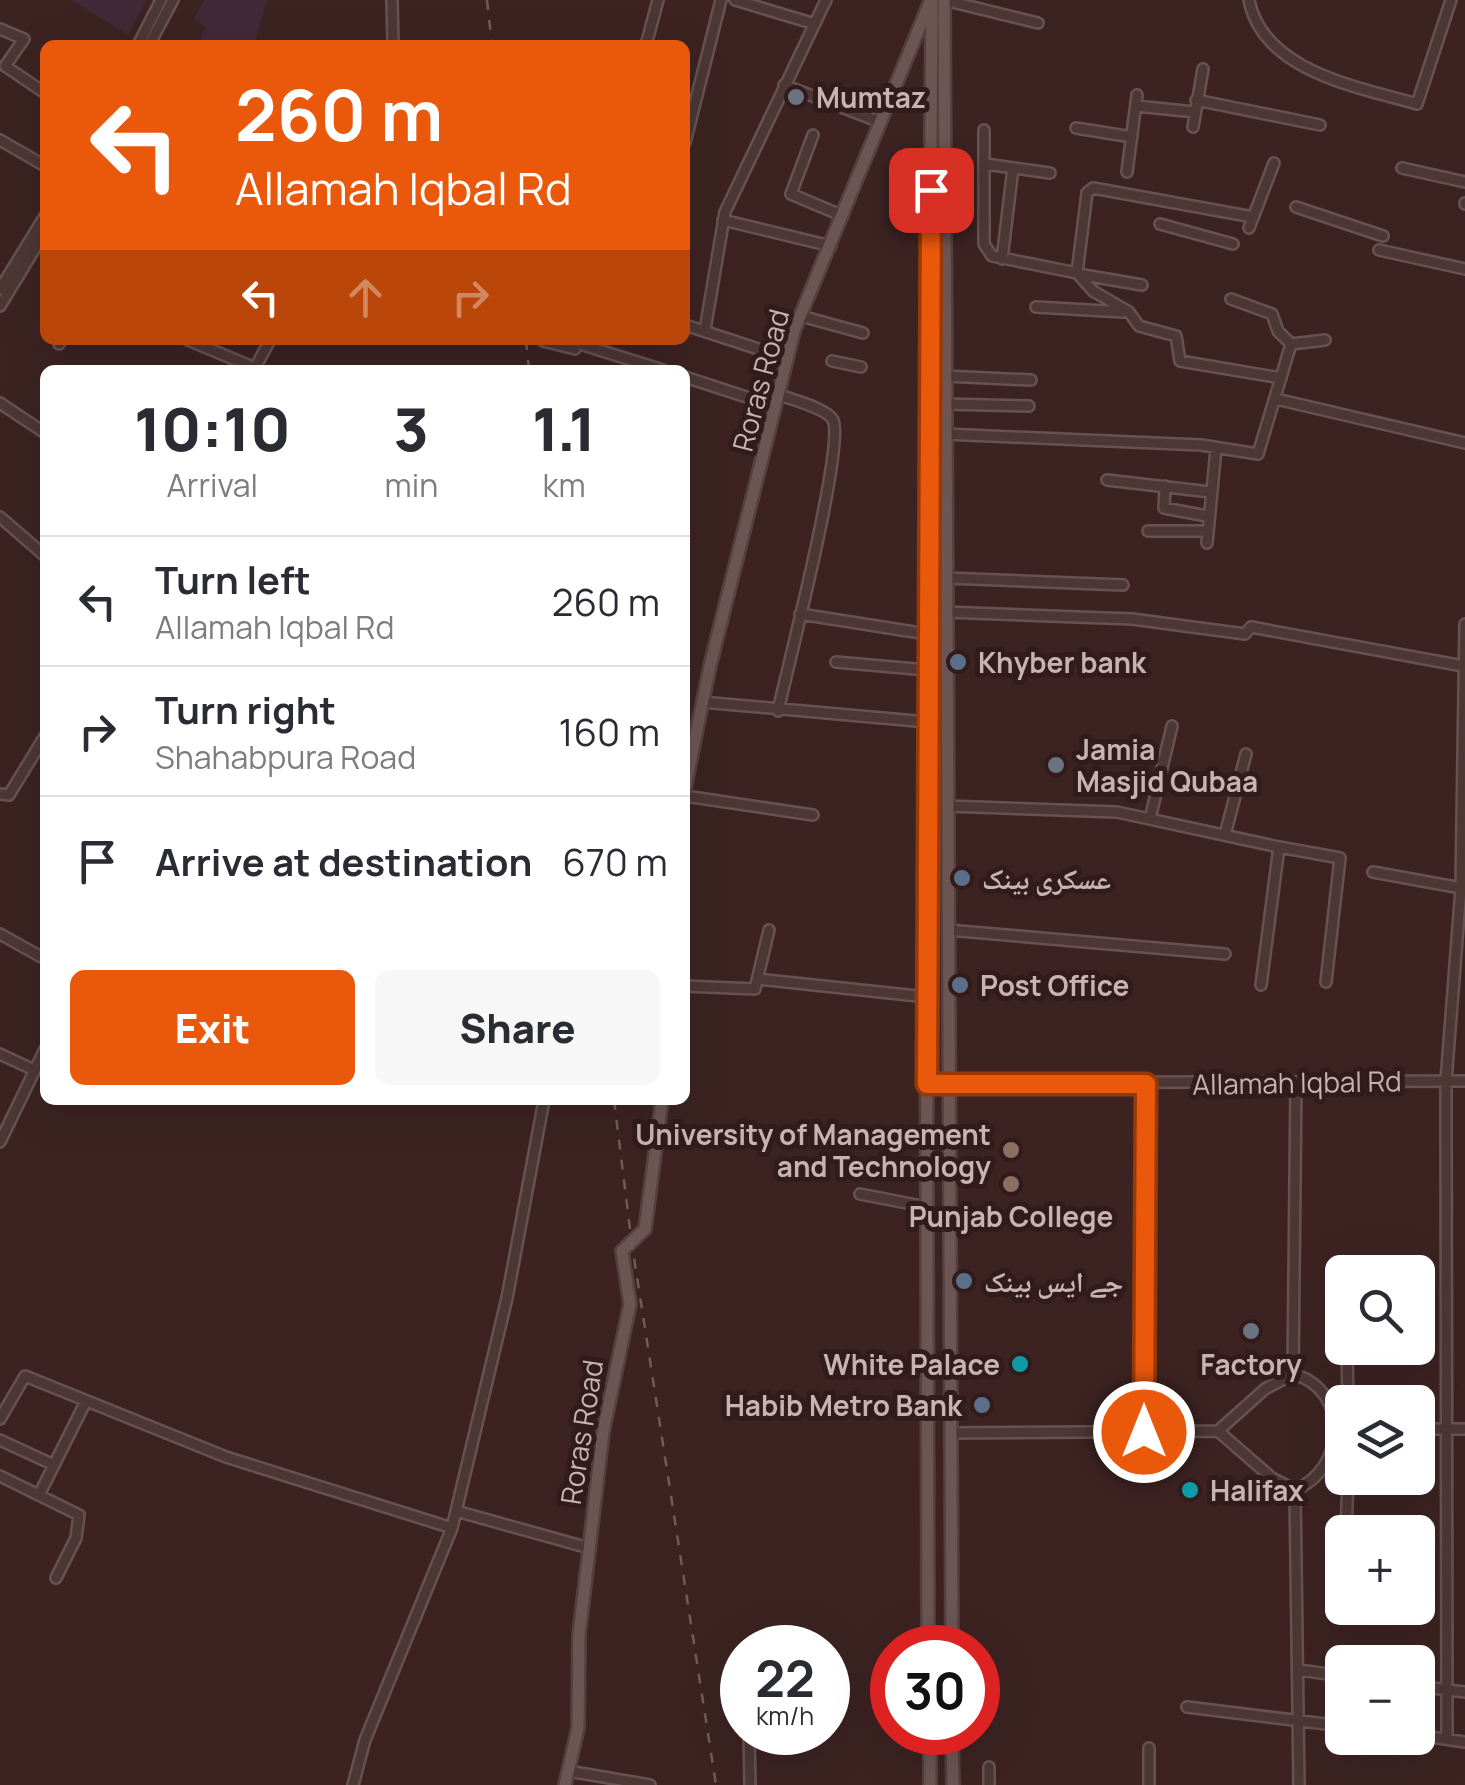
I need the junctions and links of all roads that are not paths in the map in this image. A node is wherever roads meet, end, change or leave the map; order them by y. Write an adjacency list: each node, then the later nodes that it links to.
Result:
1 (160, 0): 15 (street)
2 (173, 0): 16 (street)
3 (392, 0): 17 (street)
4 (722, 0): 24 (street)
5 (734, 0): 13 (street)
6 (826, 0): 13 (street)
7 (931, 0): 25 (main road, Roras Road); 84 (main road)
8 (944, 0): 12 (street); 75 (main road)
9 (1248, 0): 10 (street)
10 (1450, 0)
11 (655, 1): 18 (street)
12 (1038, 23)
13 (814, 24): 20 (street)
14 (0, 29): 21 (street)
15 (140, 40)
16 (152, 40)
17 (393, 40)
18 (647, 40)
19 (1203, 69): 22 (street)
20 (784, 85): 25 (street); 43 (street)
21 (40, 89)
22 (1196, 100): 23 (street); 26 (street)
23 (1195, 112): 27 (street); 31 (street)
24 (690, 116)
25 (880, 122): 42 (main road, Roras Road)
26 (1320, 125)
27 (1193, 127)
28 (1076, 128): 31 (street)
29 (984, 130): 35 (street)
30 (813, 134): 42 (street)
31 (1132, 137): 38 (street)
32 (0, 140): 33 (street)
33 (40, 163)
34 (1274, 163): 53 (street)
35 (986, 164): 36 (street); 51 (street)
36 (1013, 168): 39 (street); 51 (street)
37 (1402, 168): 40 (street)
38 (1127, 172)
39 (1050, 173)
40 (1465, 182)
41 (1296, 207): 46 (street)
42 (843, 216): 49 (main road, Roras Road)
43 (723, 220): 49 (street); 62 (street)
44 (1160, 224): 48 (street)
45 (40, 225): 55 (street)
46 (1383, 236)
47 (40, 240): 57 (street)
48 (1233, 244)
49 (831, 246): 60 (main road, Roras Road)
50 (1378, 250): 52 (street)
51 (1002, 259): 53 (street)
52 (1465, 269)
53 (1077, 273): 54 (street); 59 (street)
54 (1142, 285)
55 (0, 289)
56 (1231, 299): 65 (street)
57 (0, 306)
58 (1036, 308): 59 (street)
59 (1129, 312): 77 (street)
60 (801, 316): 63 (street); 70 (main road, Roras Road)
61 (690, 326): 62 (street)
62 (705, 330): 70 (street)
63 (863, 333)
64 (1325, 340): 65 (street)
65 (1292, 344): 77 (street)
66 (199, 345): 72 (street)
67 (559, 345): 69 (street)
68 (583, 345): 73 (street)
69 (575, 349)
70 (786, 358): 80 (main road, Roras Road)
71 (832, 361): 74 (street)
72 (245, 365)
73 (647, 365)
74 (860, 367)
75 (945, 376): 78 (street); 82 (main road)
76 (690, 378): 80 (street)
77 (1281, 378): 79 (street)
78 (1031, 380)
79 (1276, 399): 87 (street); 88 (street)
80 (775, 400): 103 (street); 110 (main road, Roras Road)
81 (0, 404): 86 (street)
82 (945, 404): 83 (street); 85 (main road)
83 (1029, 406)
84 (929, 421): 85 (main road); 90 (main road)
85 (945, 428): 88 (street); 89 (main road)
86 (40, 430)
87 (1465, 443)
88 (1216, 449): 93 (street)
89 (945, 452): 90 (main road); 100 (main road)
90 (929, 454): 105 (main road)
91 (1108, 480): 92 (street)
92 (1164, 486): 93 (street); 95 (street)
93 (1210, 492): 95 (street)
94 (0, 516): 99 (street)
95 (1207, 516): 97 (street)
96 (1148, 530): 97 (street)
97 (1205, 532): 98 (street)
98 (1207, 544)
99 (40, 552)
100 (946, 578): 101 (street); 102 (main road)
101 (1123, 585)
102 (946, 612): 107 (street); 120 (main road)
103 (800, 614): 105 (street); 111 (street)
104 (1465, 624): 107 (street)
105 (928, 634): 108 (main road)
106 (836, 662): 108 (street)
107 (1463, 666): 109 (street)
108 (927, 670): 112 (main road)
109 (1464, 679): 117 (street)
110 (702, 702): 111 (street); 116 (main road, Roras Road)
111 (778, 712): 112 (street)
112 (927, 722): 136 (main road)
113 (1172, 726): 122 (street)
114 (40, 744): 118 (street)
115 (1246, 754): 123 (street)
116 (690, 763)
117 (1464, 786): 126 (street)
118 (0, 794)
119 (690, 797): 121 (street)
120 (948, 806): 122 (street); 128 (main road)
121 (813, 815)
122 (1150, 819): 123 (street)
123 (1225, 835): 124 (street)
124 (1279, 847): 133 (street); 134 (street)
125 (1373, 872): 126 (street)
126 (1461, 888): 141 (street)
127 (770, 930): 132 (street)
128 (948, 930): 130 (street); 143 (main road)
129 (0, 934): 131 (street)
130 (1225, 954)
131 (40, 956)
132 (758, 979): 135 (street); 136 (street)
133 (1326, 982)
134 (1261, 985)
135 (690, 986)
136 (927, 997): 144 (main road)
137 (0, 1054): 139 (street)
138 (40, 1058): 139 (street)
139 (34, 1070): 148 (street)
140 (1465, 1080): 141 (street, Allamah Iqbal Rd)
141 (1446, 1081): 142 (street, Allamah Iqbal Rd); 157 (street)
142 (1296, 1082): 145 (street, Allamah Iqbal Rd); 152 (street)
143 (949, 1083): 144 (main road); 145 (street, Allamah Iqbal Rd); 162 (main road)
144 (927, 1084): 151 (main road)
145 (1146, 1084): 159 (street)
146 (543, 1105): 169 (street)
147 (661, 1105): 171 (main road, Roras Road)
148 (5, 1120): 149 (street)
149 (0, 1142)
150 (860, 1194): 151 (street)
151 (927, 1207): 161 (main road)
152 (1294, 1374): 153 (street); 160 (street)
153 (1325, 1396)
154 (85, 1403): 155 (street); 164 (street); 170 (street)
155 (0, 1419)
156 (1435, 1429): 157 (street)
157 (1449, 1429): 158 (street); 178 (street)
158 (1465, 1429)
159 (1144, 1432): 160 (street); 162 (street)
160 (1218, 1432): 167 (street)
161 (927, 1433): 162 (main road); 173 (main road)
162 (951, 1433): 174 (main road)
163 (0, 1440): 164 (street)
164 (54, 1466): 168 (street)
165 (1325, 1470): 167 (street)
166 (0, 1476): 168 (street)
167 (1296, 1490): 175 (street)
168 (39, 1495): 172 (street)
169 (456, 1511): 170 (street); 171 (street)
170 (452, 1528): 192 (street)
171 (589, 1548): 191 (main road, Roras Road)
172 (56, 1578)
173 (928, 1625)
174 (952, 1625)
175 (1299, 1670): 176 (street); 181 (street)
176 (1325, 1674)
177 (1435, 1688): 178 (street)
178 (1448, 1690): 179 (street); 184 (street)
179 (1465, 1692)
180 (1187, 1706): 181 (street)
181 (1300, 1720): 182 (street); 200 (street)
182 (1325, 1724)
183 (1435, 1738): 184 (street)
184 (1448, 1739): 185 (street)
185 (1465, 1742)
186 (1149, 1748): 199 (street)
187 (749, 1755): 195 (street)
188 (930, 1755): 196 (main road)
189 (952, 1755): 197 (main road)
190 (988, 1767): 198 (street)
191 (568, 1771): 193 (main road, Roras Road); 194 (street)
192 (353, 1785)
193 (565, 1785)
194 (650, 1785)
195 (750, 1785)
196 (930, 1785)
197 (953, 1785)
198 (990, 1785)
199 (1149, 1785)
200 (1300, 1785)

